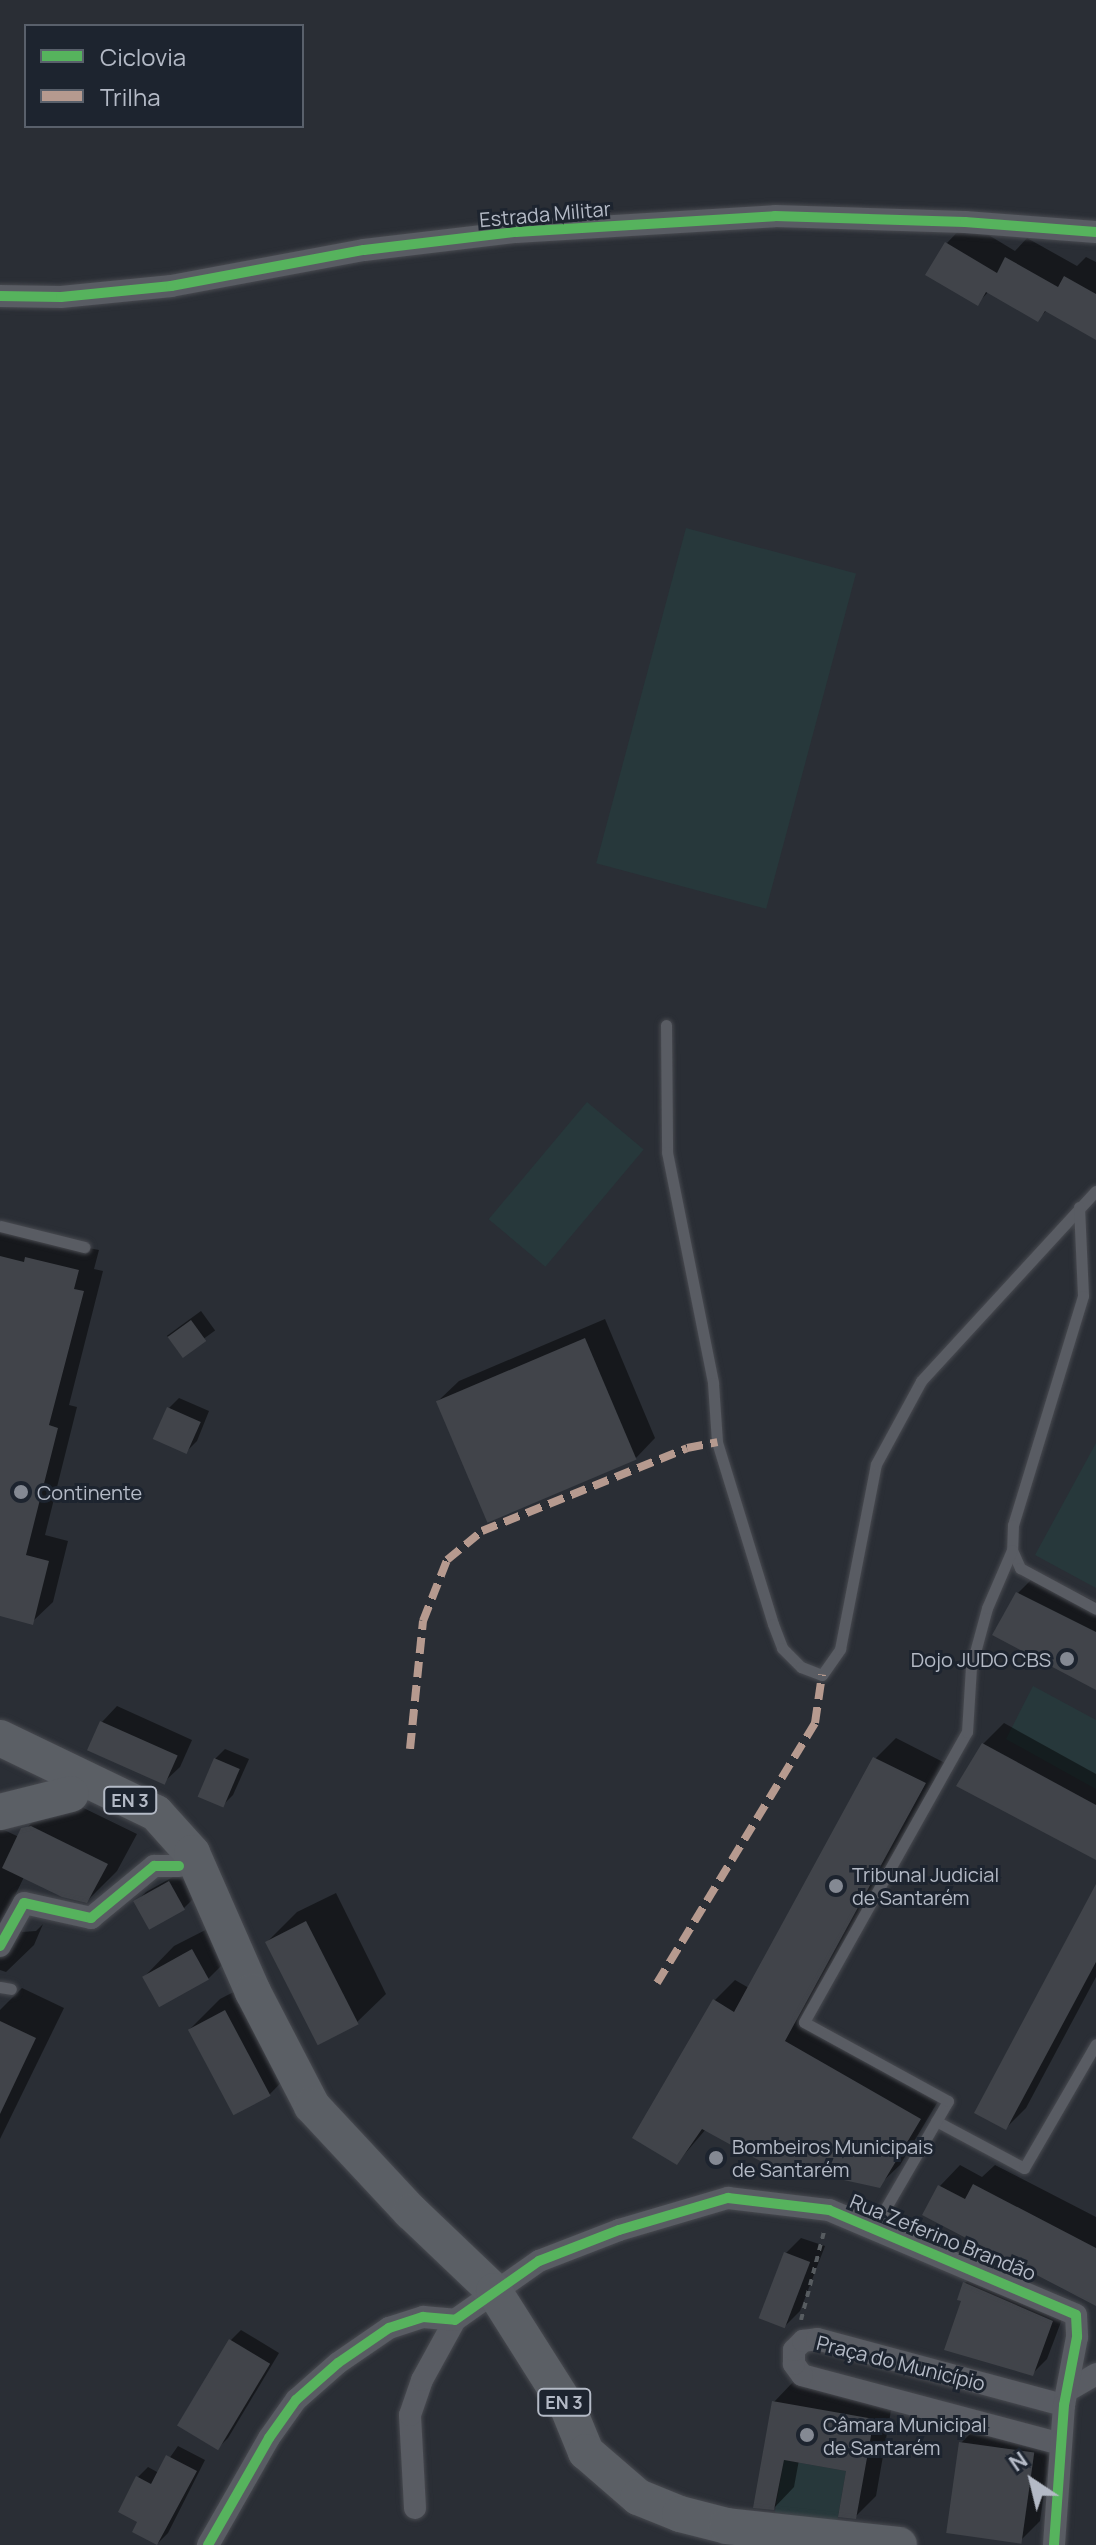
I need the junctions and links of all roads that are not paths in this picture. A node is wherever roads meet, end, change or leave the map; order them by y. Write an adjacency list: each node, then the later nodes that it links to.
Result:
1 (1096, 232): 2 (street, Estrada Militar)
2 (0, 296)
3 (666, 1025): 5 (lane)
4 (1096, 1191): 5 (lane)
5 (1079, 1207): 8 (lane)
6 (0, 1226): 7 (lane)
7 (84, 1247)
8 (1012, 1550): 9 (lane); 18 (lane)
9 (1096, 1609)
10 (0, 1738): 15 (main road, EN 3)
11 (0, 1763): 12 (main road, EN 3)
12 (71, 1794): 13 (main road); 14 (main road, EN 3)
13 (0, 1812)
14 (179, 1866): 15 (main road, EN 3); 16 (street)
15 (219, 1909): 20 (main road, EN 3)
16 (0, 1946)
17 (1096, 2044): 18 (lane)
18 (936, 2121): 19 (lane)
19 (874, 2228): 20 (street, Rua Zeferino Brandão); 21 (street, Rua Zeferino Brandão)
20 (494, 2291): 22 (street, Rua Zeferino Brandão); 30 (main road, EN 3)
21 (1076, 2315): 23 (street); 25 (street)
22 (455, 2320): 27 (street); 29 (street)
23 (1096, 2335)
24 (1096, 2374): 25 (street)
25 (1066, 2398): 26 (street); 26 (street, Praça do Município)
26 (1061, 2444): 28 (street)
27 (415, 2508)
28 (1058, 2544)
29 (208, 2545)
30 (899, 2545)

